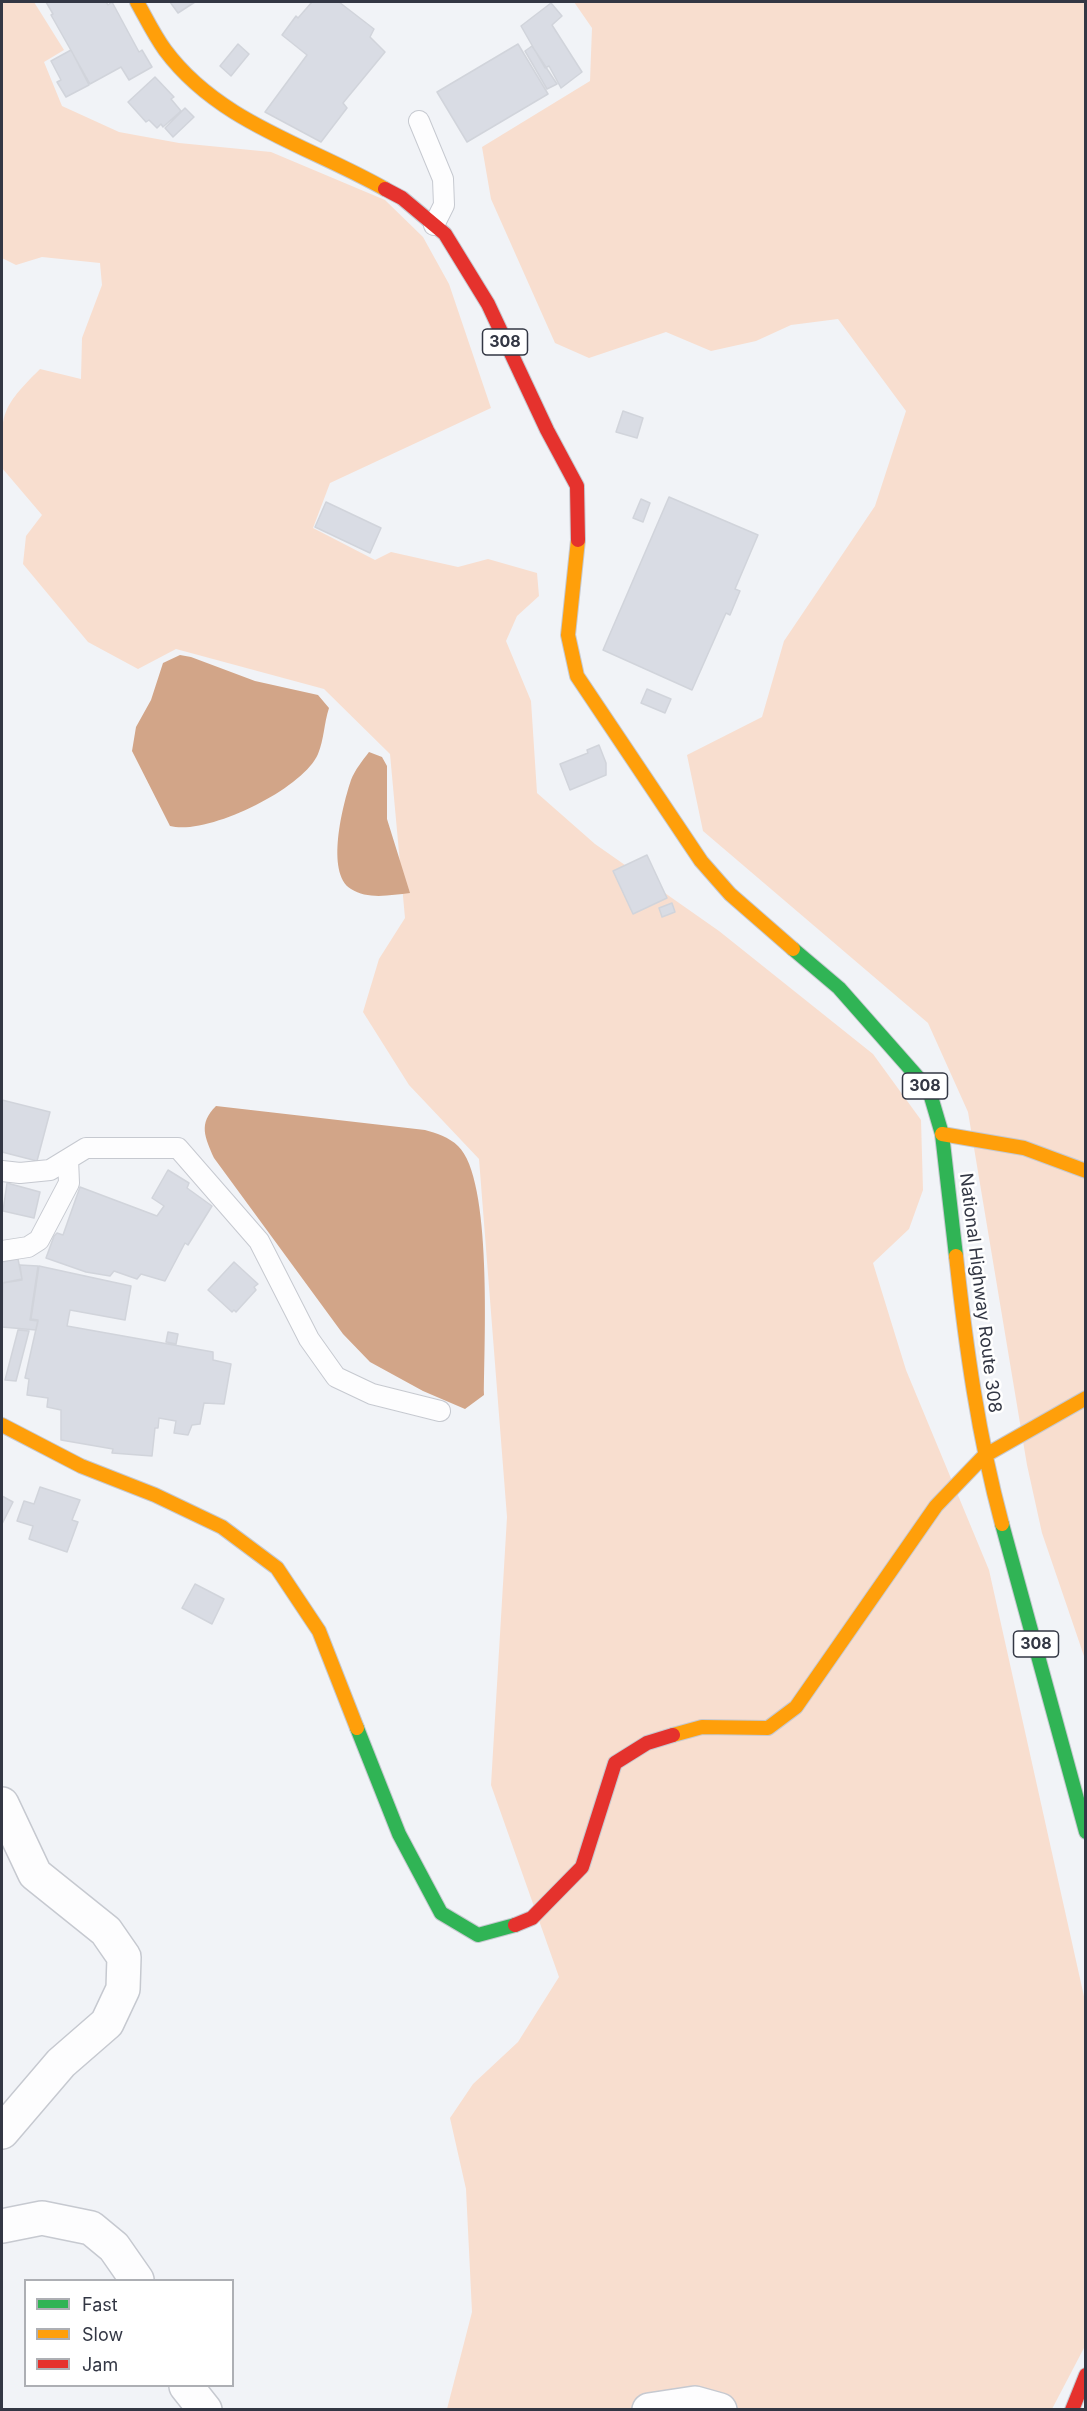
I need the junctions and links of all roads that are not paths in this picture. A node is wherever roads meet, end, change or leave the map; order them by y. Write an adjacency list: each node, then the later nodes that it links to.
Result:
1 (137, 2): 3 (main road, National Highway Route 308 / 308)
2 (419, 121): 3 (lane)
3 (434, 225): 4 (main road, National Highway Route 308 / 308)
4 (942, 1134): 7 (main road); 12 (main road, National Highway Route 308 / 308)
5 (68, 1159): 6 (lane); 8 (lane); 10 (lane)
6 (2, 1171)
7 (1086, 1171)
8 (2, 1251)
9 (1086, 1398): 12 (main road)
10 (440, 1411)
11 (2, 1425): 12 (main road)
12 (984, 1456): 14 (main road, National Highway Route 308 / 308)
13 (2, 1804): 15 (street)
14 (1086, 1832)
15 (2, 2132)
16 (2, 2226): 17 (street)
17 (136, 2279)
18 (1086, 2375): 23 (main road)
19 (188, 2387): 20 (street)
20 (205, 2409)
21 (649, 2409): 22 (street)
22 (720, 2409)
23 (1072, 2409)

